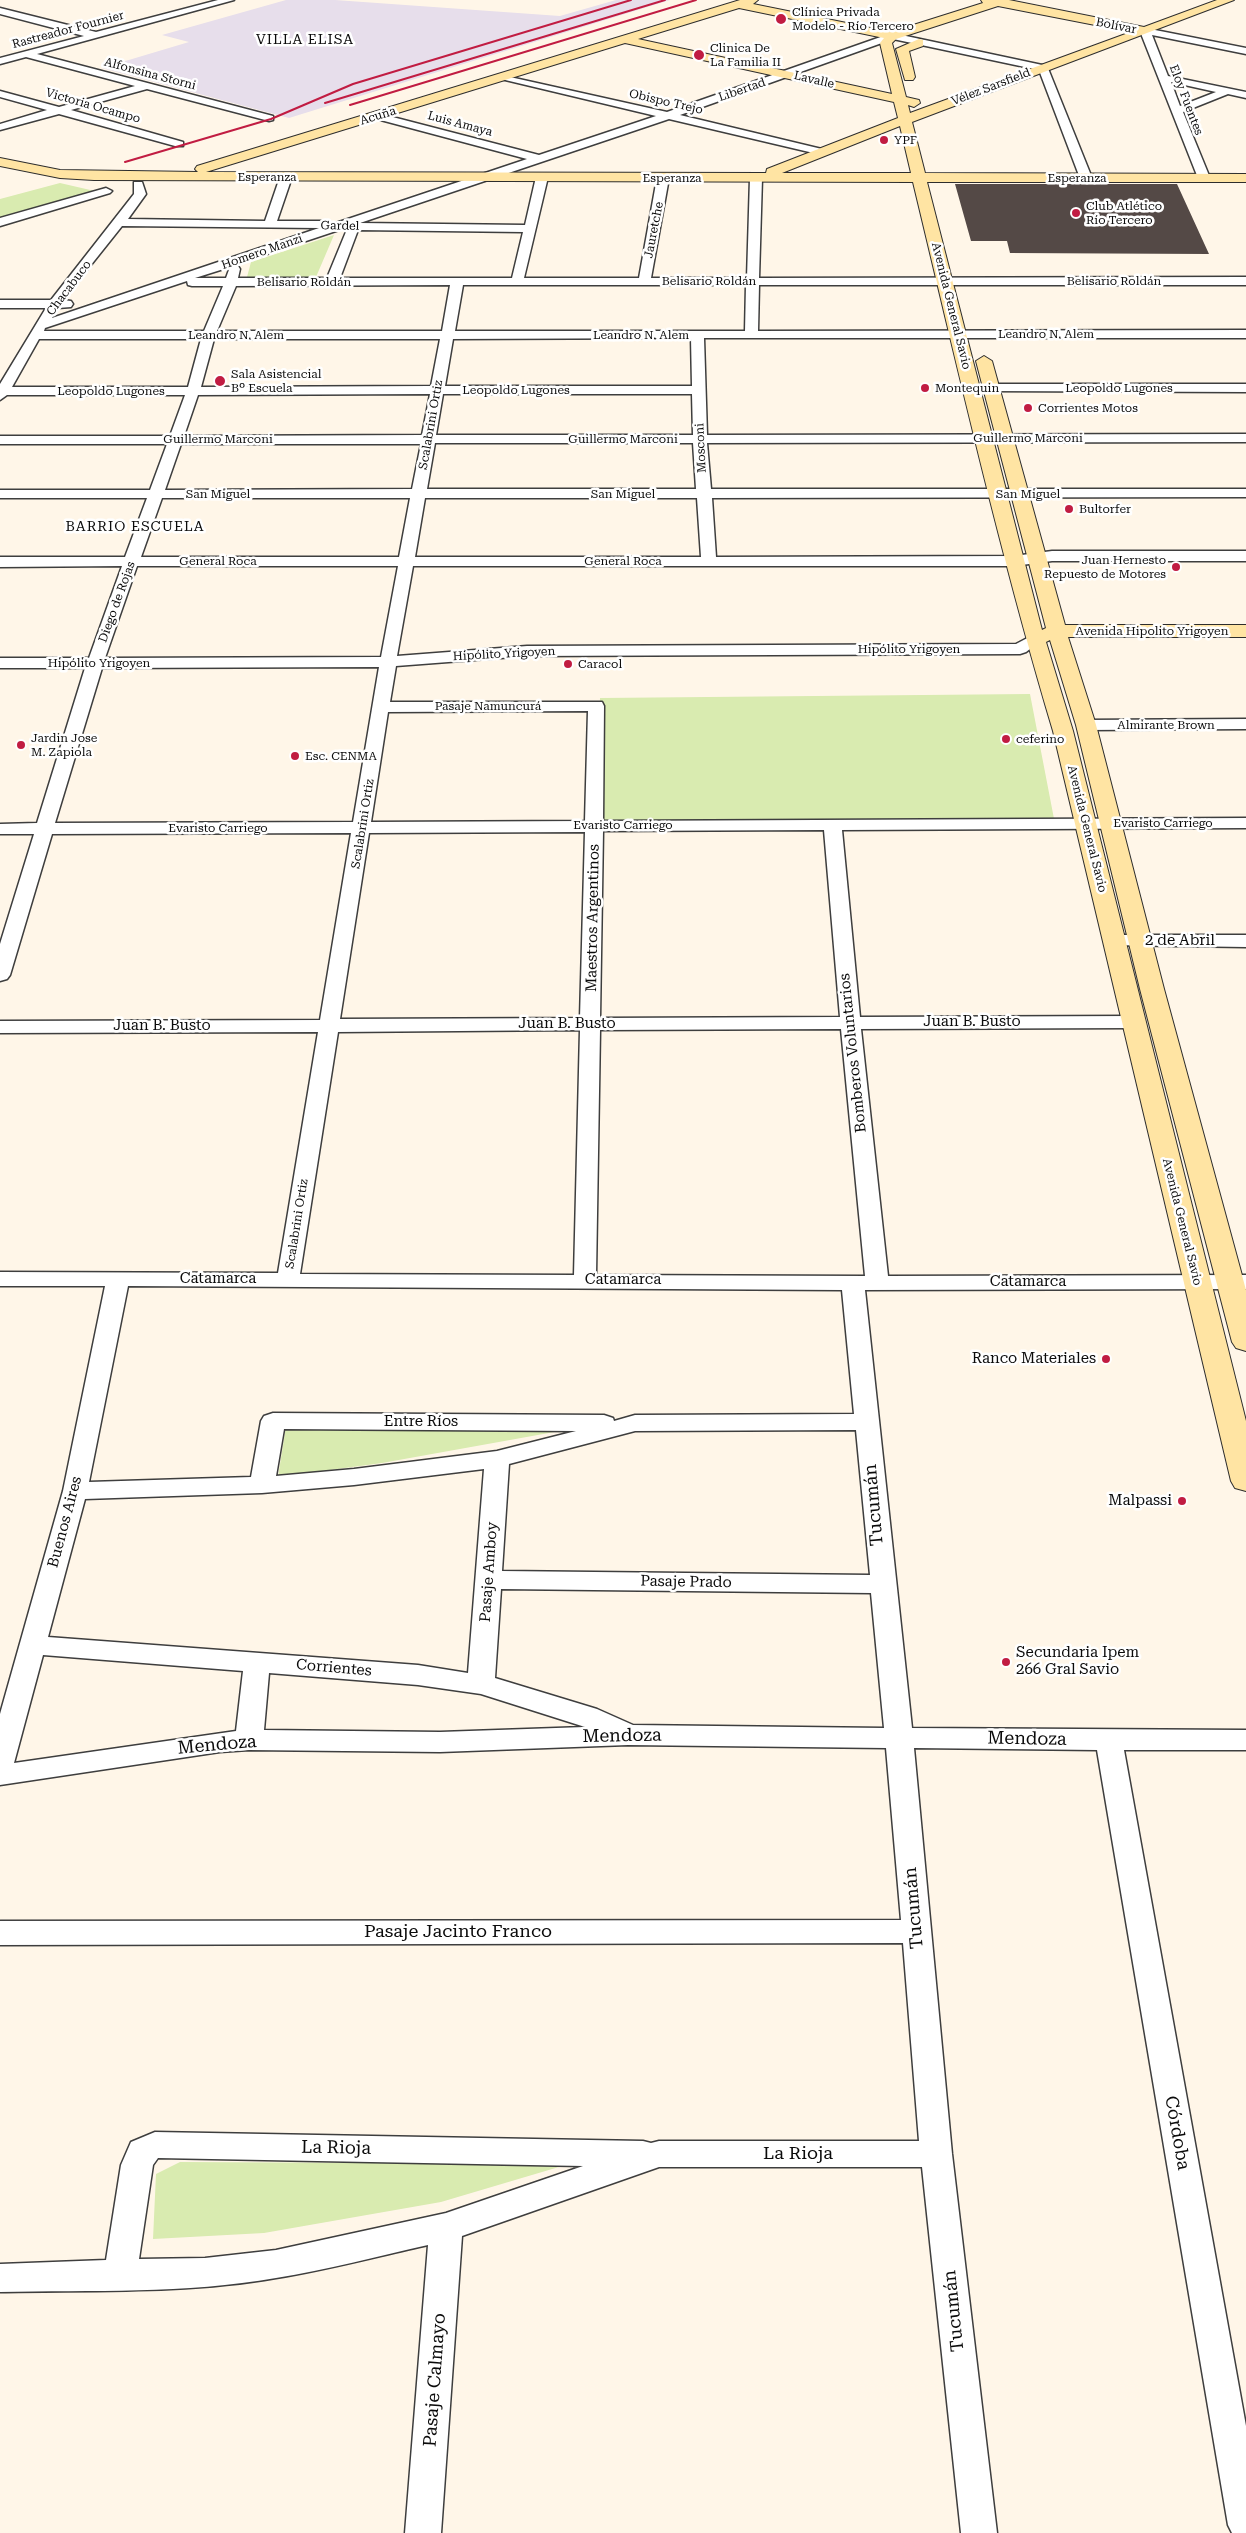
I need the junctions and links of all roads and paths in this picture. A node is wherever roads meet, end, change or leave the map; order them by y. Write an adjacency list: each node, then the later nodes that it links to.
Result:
1 (229, 0): 8 (street, Rastreador Fournier)
2 (752, 0): 5 (main road, Acuña)
3 (1228, 0): 7 (main road, Vélez Sarsfield)
4 (996, 1): 7 (main road, Bolívar); 9 (main road, Libertad)
5 (738, 4): 9 (main road); 10 (main road, Acuña)
6 (0, 11): 8 (street)
7 (1145, 31): 12 (street, Bolívar); 15 (main road, Vélez Sarsfield); 18 (street, Eloy Fuentes)
8 (95, 35): 13 (street, Rastreador Fournier)
9 (892, 36): 11 (street); 16 (street, Libertad); 24 (main road)
10 (625, 39): 16 (main road, Lavalle); 17 (main road, Acuña)
11 (919, 42): 15 (street); 27 (main road)
12 (1246, 51)
13 (25, 54): 14 (street, Rastreador Fournier); 20 (street, Alfonsina Storni)
14 (0, 61)
15 (1043, 68): 27 (main road, Vélez Sarsfield); 48 (street)
16 (788, 74): 24 (main road, Lavalle); 29 (street, Libertad)
17 (505, 77): 28 (main road, Acuña); 29 (street, Obispo Trejo)
18 (1165, 78): 21 (street); 26 (street, Eloy Fuentes)
19 (1246, 83): 21 (street)
20 (147, 86): 25 (street); 30 (street, Alfonsina Storni)
21 (1227, 91): 23 (street); 26 (street)
22 (0, 94): 25 (street, Victoria Ocampo)
23 (1246, 95)
24 (900, 100): 27 (main road); 27 (main road, Lavalle)
25 (59, 110): 31 (street); 32 (street, Victoria Ocampo)
26 (1177, 111): 49 (street, Eloy Fuentes)
27 (914, 115): 34 (main road, Vélez Sarsfield); 47 (main road)
28 (377, 116): 33 (main road, Acuña); 35 (street, Luis Amaya)
29 (667, 116): 34 (street, Obispo Trejo); 35 (street, Libertad)
30 (269, 118)
31 (0, 126)
32 (179, 144)
33 (259, 151): 40 (main road, Acuña); 44 (main road)
34 (822, 152): 46 (main road, Vélez Sarsfield)
35 (536, 158): 42 (street, Libertad)
36 (930, 160): 47 (main road)
37 (0, 162): 38 (main road); 51 (main road)
38 (0, 171)
39 (0, 176): 51 (main road)
40 (170, 176): 41 (main road, Esperanza); 44 (main road, Acuña)
41 (286, 177): 42 (main road, Esperanza); 54 (street)
42 (480, 177): 43 (main road, Esperanza); 55 (street, Homero Manzi)
43 (542, 177): 45 (main road, Esperanza); 57 (street)
44 (131, 178): 51 (main road, Acuña); 51 (main road); 53 (street, Chacabuco)
45 (664, 178): 46 (main road, Esperanza); 70 (street, Jauretche)
46 (756, 178): 47 (main road, Esperanza); 62 (street)
47 (928, 178): 48 (main road, Esperanza); 58 (main road, Avenida General Savio); 63 (main road, Avenida General Savio)
48 (1086, 178): 49 (main road, Esperanza)
49 (1204, 178): 50 (main road, Esperanza)
50 (1246, 178)
51 (101, 185): 52 (street, Acuña)
52 (0, 222)
53 (121, 222): 54 (street, Gardel); 73 (street, Chacabuco)
54 (270, 224): 55 (street, Gardel)
55 (336, 226): 56 (street, Gardel); 59 (street, Homero Manzi)
56 (354, 226): 57 (street, Gardel); 67 (street)
57 (529, 229): 69 (street)
58 (951, 239)
59 (236, 261): 65 (street, Homero Manzi); 66 (street, Diego de Rojas)
60 (958, 264): 64 (main road, Avenida General Savio)
61 (1246, 280): 64 (street, Belisario Roldán)
62 (753, 281): 63 (street, Belisario Roldán); 70 (street, Belisario Roldán); 78 (street)
63 (944, 281): 64 (street, Belisario Roldán); 79 (main road, Avenida General Savio)
64 (963, 281): 71 (main road, Avenida General Savio)
65 (172, 282): 66 (street, Belisario Roldán); 74 (street, Homero Manzi)
66 (231, 282): 67 (street, Belisario Roldán); 82 (street, Diego de Rojas)
67 (332, 282): 68 (street, Belisario Roldán)
68 (457, 282): 69 (street, Belisario Roldán); 83 (street, Scalabrini Ortiz)
69 (517, 282): 70 (street, Belisario Roldán)
70 (644, 282)
71 (967, 299)
72 (0, 304): 73 (street)
73 (55, 304): 74 (street); 76 (street, Chacabuco)
74 (103, 304): 76 (street, Homero Manzi)
75 (972, 316): 80 (main road, Avenida General Savio)
76 (40, 330): 82 (street, Leandro N. Alem); 84 (street, Chacabuco)
77 (697, 334): 78 (street, Leandro N. Alem); 83 (street, Leandro N. Alem); 88 (street, Mosconi)
78 (751, 334): 79 (street, Leandro N. Alem)
79 (958, 334): 80 (street, Leandro N. Alem); 91 (main road, Avenida General Savio)
80 (976, 334): 81 (street, Leandro N. Alem); 85 (main road, Avenida General Savio)
81 (1246, 334)
82 (209, 335): 83 (street, Leandro N. Alem); 89 (street, Diego de Rojas)
83 (447, 336): 87 (street, Scalabrini Ortiz)
84 (7, 370): 90 (street, Chacabuco)
85 (991, 388): 86 (street, Leopoldo Lugones); 92 (main road, Avenida General Savio)
86 (1246, 388)
87 (437, 390): 88 (street, Leopoldo Lugones); 89 (street, Leopoldo Lugones); 95 (street, Scalabrini Ortiz)
88 (700, 390): 96 (street, Mosconi)
89 (193, 391): 90 (street, Leopoldo Lugones); 94 (street, Diego de Rojas)
90 (1, 393)
91 (984, 438): 92 (street, Guillermo Marconi); 96 (street, Guillermo Marconi); 103 (main road, Avenida General Savio)
92 (1005, 438): 93 (street, Guillermo Marconi); 104 (main road, Avenida General Savio)
93 (1246, 438)
94 (174, 439): 95 (street, Guillermo Marconi); 97 (street, Guillermo Marconi); 100 (street, Diego de Rojas)
95 (428, 439): 96 (street, Guillermo Marconi); 101 (street, Scalabrini Ortiz)
96 (700, 439): 102 (street, Mosconi)
97 (0, 440)
98 (1246, 493): 104 (street, San Miguel)
99 (0, 494): 100 (street, San Miguel)
100 (155, 494): 101 (street, San Miguel); 108 (street, Diego de Rojas)
101 (418, 494): 102 (street, San Miguel); 109 (street, Scalabrini Ortiz)
102 (704, 494): 103 (street, San Miguel); 111 (street, Mosconi)
103 (997, 494): 104 (street, San Miguel); 107 (main road, Avenida General Savio)
104 (1020, 494): 106 (main road, Avenida General Savio)
105 (1246, 556): 106 (street, General Roca)
106 (1037, 557): 107 (street, General Roca); 113 (main road, Avenida General Savio)
107 (1014, 560): 111 (street, General Roca); 115 (main road, Avenida General Savio)
108 (132, 561): 109 (street, General Roca); 110 (street, General Roca); 118 (street, Diego de Rojas)
109 (406, 561): 111 (street, General Roca); 116 (street, Scalabrini Ortiz)
110 (0, 562)
111 (709, 562)
112 (1246, 631): 113 (main road, Avenida Hipolito Yrigoyen)
113 (1058, 635): 114 (main road, Avenida Hipolito Yrigoyen); 115 (main road); 122 (main road, Avenida General Savio)
114 (1246, 638)
115 (1035, 639): 116 (street, Hipólito Yrigoyen); 123 (main road, Avenida General Savio)
116 (388, 662): 118 (street, Hipólito Yrigoyen); 119 (street, Scalabrini Ortiz)
117 (0, 663): 118 (street, Hipólito Yrigoyen)
118 (95, 663): 130 (street, Diego de Rojas)
119 (381, 706): 120 (street, Pasaje Namuncurá); 128 (street, Scalabrini Ortiz)
120 (596, 706): 127 (street, Maestros Argentinos)
121 (1246, 724): 122 (street, Almirante Brown)
122 (1086, 725): 124 (main road, Avenida General Savio)
123 (1084, 823): 124 (street, Evaristo Carriego); 126 (street, Evaristo Carriego); 132 (main road, Avenida General Savio)
124 (1111, 823): 125 (street, Evaristo Carriego); 133 (main road, Avenida General Savio)
125 (1246, 823)
126 (832, 824): 127 (street, Evaristo Carriego); 136 (street, Bomberos Voluntarios)
127 (595, 825): 128 (street, Evaristo Carriego); 138 (street, Maestros Argentinos)
128 (363, 827): 130 (street, Evaristo Carriego); 139 (street, Scalabrini Ortiz)
129 (0, 828): 130 (street, Evaristo Carriego)
130 (45, 828): 131 (street, Diego de Rojas)
131 (7, 926): 135 (street, Diego de Rojas)
132 (1114, 941): 133 (street, 2 de Abril); 137 (main road, Avenida General Savio)
133 (1140, 941): 134 (street, 2 de Abril); 145 (main road, Avenida General Savio)
134 (1246, 941)
135 (0, 975)
136 (850, 1022): 137 (street, Juan B. Busto); 138 (street, Juan B. Busto); 148 (street, Bomberos Voluntarios)
137 (1133, 1022): 147 (main road, Avenida General Savio)
138 (591, 1024): 139 (street, Juan B. Busto); 144 (street, Maestros Argentinos)
139 (329, 1025): 140 (street, Juan B. Busto); 143 (street, Scalabrini Ortiz)
140 (0, 1027)
141 (0, 1278): 142 (street, Catamarca)
142 (118, 1279): 143 (street, Catamarca); 155 (street, Buenos Aires)
143 (288, 1280): 144 (street, Catamarca)
144 (585, 1280): 146 (street, Catamarca)
145 (1238, 1281): 147 (street, Catamarca); 149 (main road, Avenida General Savio)
146 (853, 1282): 148 (street, Catamarca); 150 (street, Tucumán)
147 (1197, 1282): 148 (street, Catamarca); 153 (main road, Avenida General Savio)
148 (877, 1283)
149 (1246, 1342)
150 (867, 1422): 151 (street, Entre Ríos); 157 (street, Tucumán)
151 (634, 1423): 152 (street, Entre Ríos); 154 (street, Entre Ríos)
152 (497, 1459): 154 (street, Entre Ríos); 156 (street, Pasaje Amboy)
153 (1246, 1481)
154 (262, 1485): 155 (street, Entre Ríos)
155 (75, 1491): 158 (street, Buenos Aires)
156 (490, 1580): 157 (street, Pasaje Prado); 160 (street, Pasaje Amboy)
157 (882, 1584): 162 (street, Tucumán)
158 (31, 1645): 159 (street, Corrientes); 166 (street, Buenos Aires)
159 (257, 1662): 160 (street, Corrientes); 163 (street)
160 (481, 1684): 161 (street, Corrientes)
161 (628, 1735): 162 (street, Mendoza); 163 (street, Mendoza)
162 (899, 1737): 164 (street, Mendoza); 168 (street, Tucumán)
163 (249, 1740): 167 (street, Mendoza)
164 (1109, 1740): 165 (street, Mendoza); 175 (street, Córdoba)
165 (1246, 1740)
166 (0, 1763)
167 (0, 1774)
168 (916, 1931): 169 (street, Pasaje Jacinto Franco); 171 (street, Tucumán)
169 (0, 1933)
170 (659, 2154): 171 (street, La Rioja); 172 (street, La Rioja); 173 (street, La Rioja)
171 (936, 2154): 177 (street, Tucumán)
172 (446, 2227): 173 (street, La Rioja); 176 (street, Pasaje Calmayo)
173 (120, 2276): 174 (street, La Rioja)
174 (0, 2278)
175 (1246, 2525)
176 (423, 2533)
177 (979, 2533)

